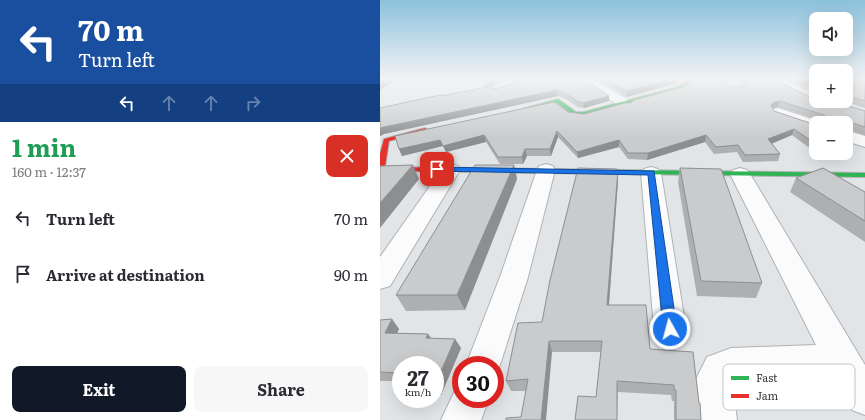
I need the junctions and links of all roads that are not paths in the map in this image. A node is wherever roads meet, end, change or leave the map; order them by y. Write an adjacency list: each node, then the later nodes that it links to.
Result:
1 (617, 99): 4 (street)
2 (644, 99): 4 (street)
3 (809, 99): 6 (street)
4 (626, 104): 5 (street)
5 (518, 110)
6 (809, 123)
7 (435, 128): 10 (street)
8 (853, 138): 9 (street)
9 (865, 142)
10 (380, 169): 11 (street)
11 (452, 170): 12 (street); 18 (street)
12 (546, 170): 13 (street); 20 (street)
13 (651, 172): 14 (street); 19 (street)
14 (740, 174): 15 (street); 21 (street)
15 (826, 174): 16 (street); 17 (street)
16 (865, 175)
17 (858, 194)
18 (380, 278)
19 (670, 329)
20 (485, 356)
21 (842, 360): 22 (street); 23 (street)
22 (753, 364)
23 (844, 364)
24 (723, 368): 29 (street)
25 (855, 381): 26 (street)
26 (865, 397)
27 (467, 408): 28 (street)
28 (460, 420)
29 (718, 420)

